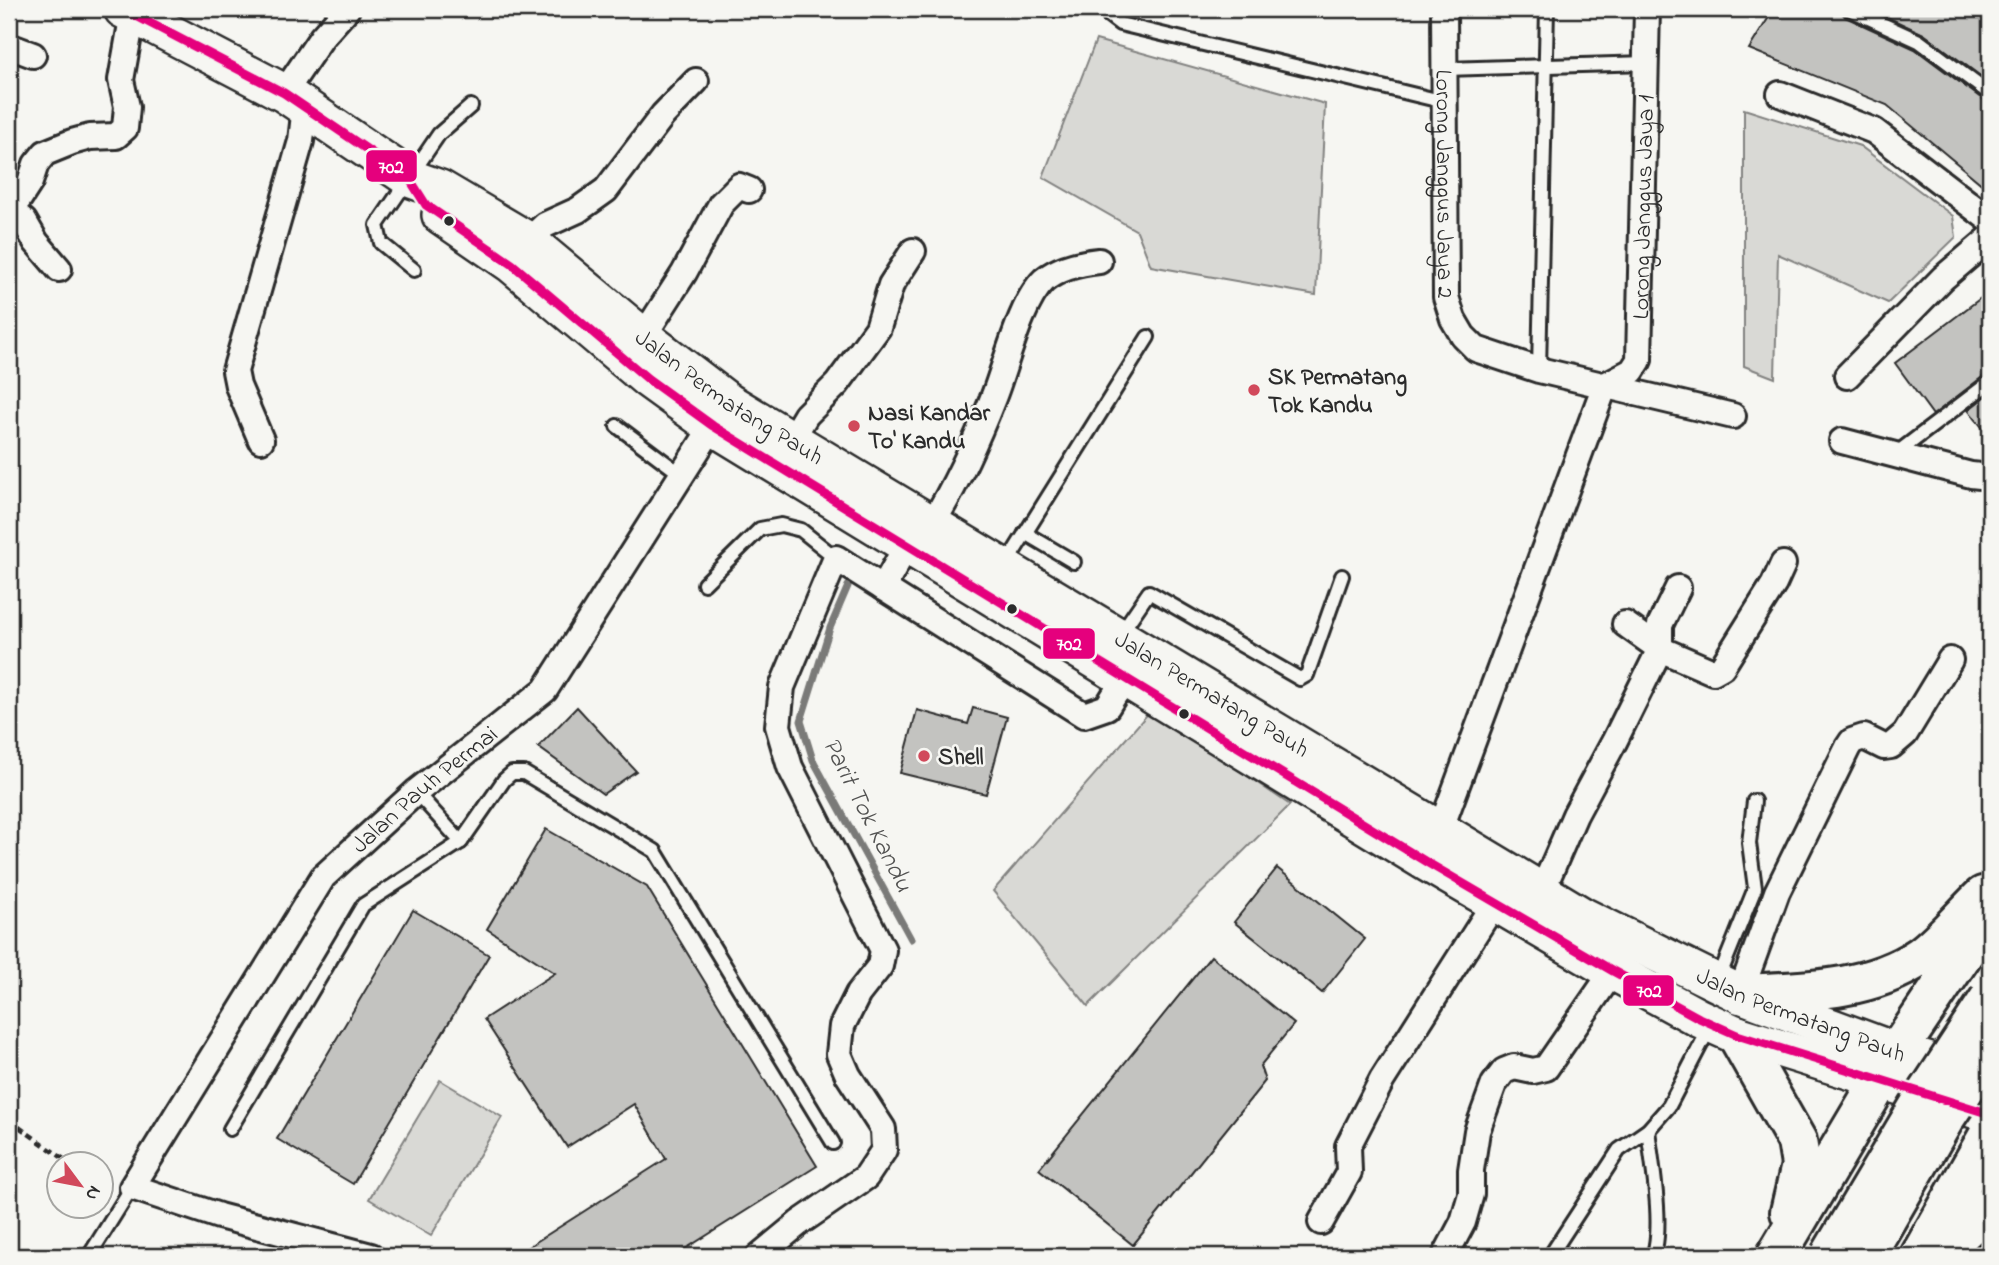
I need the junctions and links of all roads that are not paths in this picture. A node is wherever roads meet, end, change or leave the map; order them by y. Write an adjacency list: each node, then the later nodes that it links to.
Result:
1 (347, 9): 16 (street)
2 (1106, 9): 17 (lane)
3 (1444, 9): 12 (street, Lorong Janggus Jaya 2)
4 (1547, 9): 11 (lane)
5 (1647, 9): 10 (street, Lorong Janggus Jaya 1)
6 (1849, 9): 15 (lane)
7 (128, 11): 16 (main road, Jalan Permatang Pauh); 21 (street)
8 (9, 46): 9 (street)
9 (33, 55)
10 (1647, 63): 11 (lane); 34 (street, Lorong Janggus Jaya 1)
11 (1546, 65): 12 (lane); 31 (lane)
12 (1445, 69): 17 (street, Lorong Janggus Jaya 2)
13 (696, 81): 24 (street)
14 (1780, 94): 22 (street)
15 (1990, 94)
16 (294, 99): 19 (main road, Jalan Permatang Pauh); 39 (street)
17 (1445, 102): 31 (street, Lorong Janggus Jaya 2)
18 (471, 106): 19 (lane)
19 (409, 178): 24 (main road, Jalan Permatang Pauh); 28 (lane); 35 (main road, Jalan Permatang Pauh)
20 (749, 190): 29 (street)
21 (9, 208): 27 (street)
22 (1990, 220)
23 (1990, 238): 32 (street)
24 (528, 241): 29 (main road, Jalan Permatang Pauh)
25 (913, 251): 38 (street)
26 (1099, 261): 45 (street)
27 (59, 269)
28 (414, 270)
29 (643, 337): 35 (main road, Jalan Permatang Pauh)
30 (1148, 337): 44 (lane)
31 (1539, 369): 34 (street)
32 (1847, 376)
33 (1990, 382): 41 (lane)
34 (1605, 385): 36 (street); 61 (street)
35 (721, 414): 38 (main road, Jalan Permatang Pauh); 42 (street, Jalan Pauh Permai); 45 (main road, Jalan Permatang Pauh)
36 (1733, 416)
37 (617, 426): 42 (lane)
38 (792, 439): 45 (main road, Jalan Permatang Pauh)
39 (261, 440)
40 (1842, 441): 41 (street)
41 (1893, 456): 43 (street)
42 (682, 475): 58 (street, Jalan Pauh Permai)
43 (1990, 477)
44 (1025, 533): 47 (lane); 49 (lane)
45 (919, 535): 49 (main road, Jalan Permatang Pauh); 52 (street); 56 (main road, Jalan Permatang Pauh)
46 (836, 558): 51 (lane); 52 (street); 84 (street)
47 (1074, 562)
48 (1783, 564): 55 (street)
49 (1004, 567): 56 (main road, Jalan Permatang Pauh)
50 (1342, 576): 56 (lane)
51 (704, 584)
52 (883, 588): 56 (street)
53 (1678, 588): 55 (street)
54 (1625, 624): 55 (street)
55 (1660, 649): 63 (street)
56 (1129, 655): 61 (main road, Jalan Permatang Pauh)
57 (1950, 660): 67 (street)
58 (416, 792): 60 (lane); 78 (street, Jalan Pauh Permai)
59 (1754, 801): 67 (lane)
60 (461, 842): 74 (lane); 77 (lane)
61 (1434, 847): 63 (main road, Jalan Permatang Pauh); 64 (main road, Jalan Permatang Pauh)
62 (1990, 890): 67 (highway)
63 (1542, 891): 67 (main road, Jalan Permatang Pauh)
64 (1494, 902): 66 (main road, Jalan Permatang Pauh); 80 (street)
65 (1990, 914): 71 (highway)
66 (1612, 971): 69 (main road, Jalan Permatang Pauh); 85 (street)
67 (1728, 988): 71 (main road, Jalan Permatang Pauh)
68 (1990, 998): 88 (highway, bridge)
69 (1725, 1029): 71 (main road, Jalan Permatang Pauh); 75 (lane); 81 (highway)
70 (1990, 1051): 89 (highway, bridge)
71 (1888, 1066): 72 (main road, Jalan Permatang Pauh); 73 (main road, Jalan Permatang Pauh); 81 (highway)
72 (1990, 1081)
73 (1990, 1114)
74 (230, 1129)
75 (1648, 1130): 86 (lane); 87 (lane)
76 (1990, 1133): 90 (highway)
77 (833, 1143)
78 (132, 1187): 82 (lane); 83 (street)
79 (1990, 1206): 91 (highway)
80 (1321, 1222)
81 (1780, 1247)
82 (89, 1256)
83 (371, 1256)
84 (759, 1256)
85 (1445, 1256)
86 (1550, 1256)
87 (1653, 1256)
88 (1830, 1256)
89 (1865, 1256)
90 (1920, 1256)
91 (1936, 1256)

